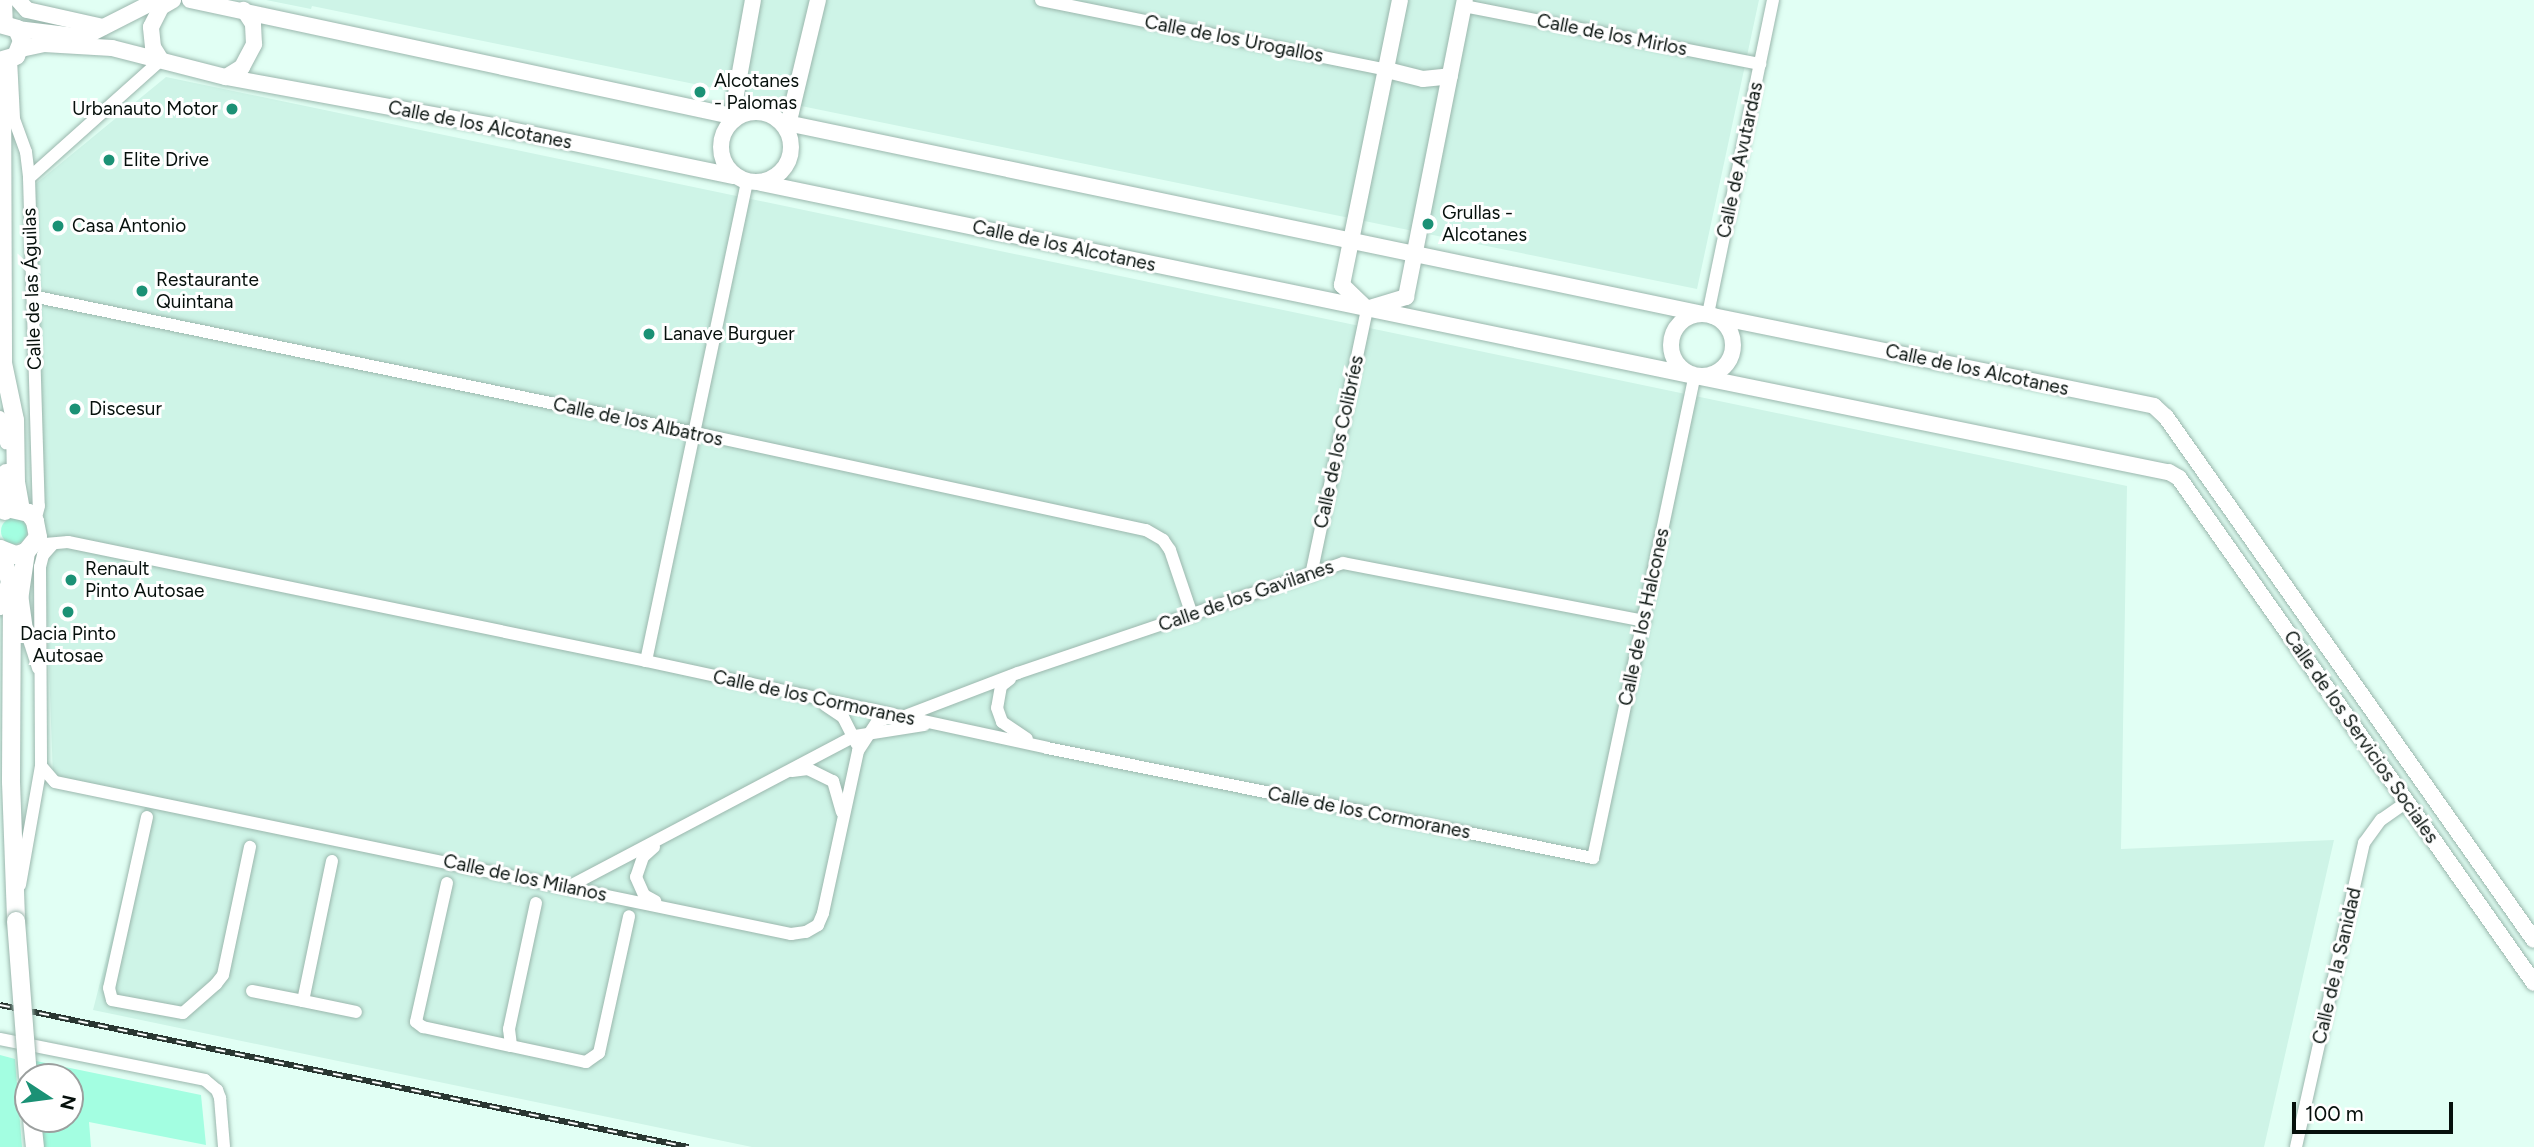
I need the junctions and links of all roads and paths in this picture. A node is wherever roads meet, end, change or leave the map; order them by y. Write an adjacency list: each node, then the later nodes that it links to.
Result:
1 (3, 0): 13 (main road)
2 (18, 0): 14 (street)
3 (157, 0): 14 (street)
4 (173, 0): 16 (street)
5 (190, 0): 12 (street)
6 (753, 0): 21 (street)
7 (818, 0): 22 (street)
8 (1041, 0): 18 (street, Calle de los Urogallos)
9 (1401, 0): 18 (street)
10 (1772, 2): 17 (street, Calle de Avutardas)
11 (1465, 3): 17 (street, Calle de los Mirlos); 19 (street)
12 (234, 5): 20 (street); 21 (street)
13 (7, 26): 14 (street); 15 (main road)
14 (103, 27)
15 (9, 58): 16 (street, Calle de los Alcotanes); 23 (street, Calle de las Águilas); 30 (main road)
16 (161, 60): 20 (street, Calle de los Alcotanes); 23 (street)
17 (1760, 64): 29 (street, Calle de Avutardas)
18 (1387, 70): 19 (street); 25 (street)
19 (1450, 76): 26 (street)
20 (226, 77): 24 (street, Calle de los Alcotanes)
21 (733, 118): 22 (street); 24 (street)
22 (786, 125): 24 (street); 25 (street, Calle de los Alcotanes)
23 (29, 178): 27 (street, Calle de las Águilas)
24 (747, 180): 28 (street, Calle de los Alcotanes); 33 (street)
25 (1351, 239): 26 (street, Calle de los Alcotanes); 28 (street)
26 (1415, 253): 28 (street, Calle de los Alcotanes); 29 (street, Calle de los Alcotanes)
27 (32, 296): 33 (street, Calle de los Albatros); 37 (street, Calle de las Águilas)
28 (1367, 309): 31 (street, Calle de los Alcotanes); 42 (street, Calle de los Colibríes)
29 (1708, 314): 31 (street); 31 (street); 35 (street, Calle de los Alcotanes)
30 (3, 363): 34 (main road); 37 (main road)
31 (1695, 376): 36 (street, Calle de los Alcotanes); 46 (street, Calle de los Halcones)
32 (0, 417): 34 (street)
33 (696, 433): 45 (street, Calle de los Albatros); 48 (street)
34 (3, 439): 37 (main road)
35 (2208, 477): 71 (street, Calle de los Servicios Sociales)
36 (2188, 491): 58 (street, Calle de los Servicios Sociales)
37 (15, 514): 39 (main road)
38 (53, 544): 39 (street, Calle de los Cormoranes); 48 (street, Calle de los Cormoranes); 50 (street)
39 (30, 548): 40 (main road); 43 (main road)
40 (0, 549): 41 (main road)
41 (8, 571): 44 (street); 47 (main road)
42 (1311, 575): 45 (street, Calle de los Gavilanes); 46 (street, Calle de los Gavilanes)
43 (21, 587): 47 (main road); 50 (street)
44 (0, 609)
45 (1192, 615): 49 (street, Calle de los Gavilanes)
46 (1644, 621): 63 (street, Calle de los Halcones)
47 (13, 631): 69 (main road)
48 (646, 661): 51 (street, Calle de los Cormoranes)
49 (1018, 673): 52 (street, Calle de los Gavilanes); 55 (street)
50 (41, 678): 56 (street)
51 (818, 701): 52 (street, Calle de los Cormoranes); 54 (street)
52 (900, 718): 53 (street, Calle de los Cormoranes); 54 (street, Calle de los Gavilanes)
53 (930, 724): 54 (street, Calle de los Gavilanes); 55 (street, Calle de los Cormoranes)
54 (861, 735): 57 (street, Calle de los Gavilanes); 60 (street, Calle de los Milanos)
55 (1046, 748): 63 (street, Calle de los Cormoranes)
56 (41, 766): 66 (street, Calle de los Milanos); 69 (street)
57 (789, 771): 60 (street); 61 (street, Calle de los Gavilanes)
58 (2407, 802): 72 (street, Calle de los Servicios Sociales); 80 (street, Calle de la Sanidad)
59 (147, 817): 62 (street)
60 (843, 820): 68 (street, Calle de los Milanos)
61 (668, 835): 66 (street, Calle de los Gavilanes); 68 (street, Calle de los Gavilanes)
62 (250, 847)
63 (1593, 858)
64 (332, 861): 74 (street)
65 (447, 883): 77 (street)
66 (570, 886): 68 (street, Calle de los Milanos)
67 (537, 903): 77 (street)
68 (664, 907)
69 (16, 915): 78 (main road, bridge)
70 (628, 916): 77 (street)
71 (2534, 940)
72 (2534, 983)
73 (253, 991): 74 (street)
74 (303, 1001): 75 (street)
75 (356, 1012)
76 (0, 1039): 79 (street)
77 (511, 1046)
78 (28, 1063)
79 (224, 1147)
80 (2296, 1147)

